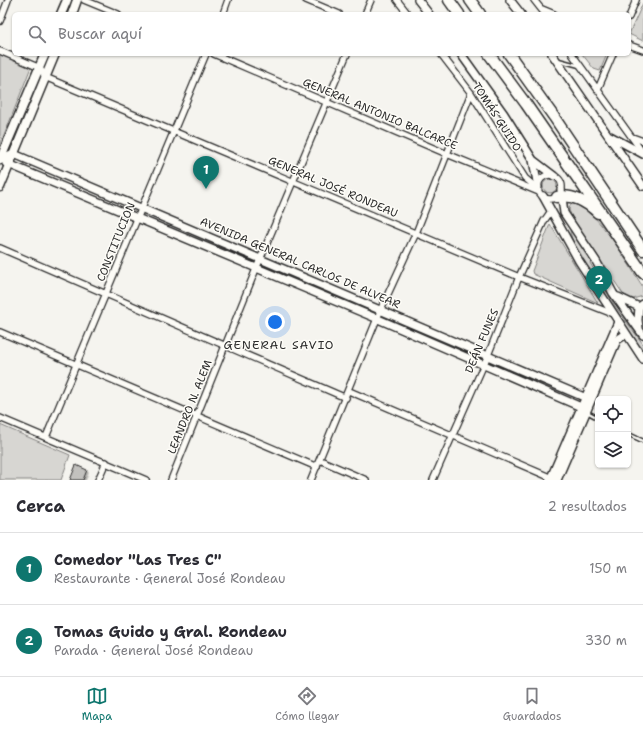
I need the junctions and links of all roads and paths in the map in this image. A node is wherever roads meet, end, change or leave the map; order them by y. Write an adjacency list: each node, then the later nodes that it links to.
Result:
1 (8, 0): 28 (street)
2 (67, 0): 16 (main road)
3 (78, 0): 17 (main road)
4 (84, 0): 18 (street)
5 (228, 0): 19 (street)
6 (306, 0): 20 (street)
7 (371, 0): 21 (street)
8 (397, 0): 22 (street)
9 (418, 0): 23 (street)
10 (449, 0): 24 (highway)
11 (470, 0): 25 (highway)
12 (510, 0): 26 (street)
13 (534, 0): 15 (street)
14 (636, 0): 27 (street)
15 (544, 11)
16 (62, 12)
17 (73, 12)
18 (113, 12)
19 (224, 12)
20 (334, 12)
21 (366, 12)
22 (406, 12)
23 (427, 12)
24 (458, 12)
25 (479, 12)
26 (519, 12)
27 (631, 12)
28 (0, 21)
29 (631, 46): 30 (street)
30 (643, 50)
31 (0, 51): 45 (street)
32 (44, 56): 45 (main road)
33 (54, 56): 46 (main road)
34 (205, 56): 50 (street, CONSTITUCION)
35 (219, 56): 49 (street, GENERAL ANTONIO BALCARCE)
36 (346, 56): 49 (street, LEANDRO N. ALEM)
37 (443, 56): 48 (street, TOMÁS GUIDO)
38 (462, 56): 58 (street)
39 (490, 56): 71 (highway)
40 (510, 56): 74 (highway)
41 (573, 56): 44 (street)
42 (612, 56): 47 (street)
43 (554, 57): 44 (lane); 51 (street)
44 (580, 66): 47 (street)
45 (40, 68): 46 (street); 57 (main road)
46 (45, 77): 50 (street, GENERAL JOSÉ RONDEAU); 54 (main road)
47 (598, 89): 52 (street)
48 (471, 93): 55 (street); 64 (street, TOMÁS GUIDO)
49 (326, 101): 55 (street, GENERAL ANTONIO BALCARCE); 61 (street, LEANDRO N. ALEM)
50 (174, 130): 61 (street, GENERAL JOSÉ RONDEAU); 67 (street, CONSTITUCION)
51 (609, 135): 56 (street); 63 (street)
52 (632, 137): 53 (street); 56 (street)
53 (643, 142)
54 (14, 154): 57 (street); 59 (main road); 67 (street, AVENIDA GENERAL CARLOS DE ALVEAR)
55 (447, 154): 64 (street, GENERAL ANTONIO BALCARCE); 72 (street)
56 (643, 154)
57 (0, 160): 59 (street, AVENIDA GENERAL CARLOS DE ALVEAR)
58 (533, 160): 60 (street); 64 (street)
59 (9, 165): 62 (main road); 70 (street, AVENIDA GENERAL CARLOS DE ALVEAR)
60 (554, 176): 64 (street); 65 (street)
61 (293, 181): 72 (street, GENERAL JOSÉ RONDEAU); 75 (street, LEANDRO N. ALEM)
62 (0, 186)
63 (643, 186)
64 (540, 191): 65 (street); 69 (street)
65 (560, 194): 66 (highway); 68 (street)
66 (575, 198): 68 (street); 71 (highway)
67 (141, 207): 70 (street, CONSTITUCION); 75 (street, AVENIDA GENERAL CARLOS DE ALVEAR)
68 (562, 207): 79 (street)
69 (552, 211): 78 (street, DEÁN FUNES); 83 (street)
70 (137, 217): 76 (street, AVENIDA GENERAL CARLOS DE ALVEAR); 80 (street, CONSTITUCION)
71 (608, 222): 77 (highway)
72 (416, 233): 78 (street, GENERAL JOSÉ RONDEAU); 82 (street)
73 (0, 248): 80 (street)
74 (643, 250)
75 (260, 260): 76 (street, LEANDRO N. ALEM); 82 (street, AVENIDA GENERAL CARLOS DE ALVEAR)
76 (256, 269): 84 (street, AVENIDA GENERAL CARLOS DE ALVEAR); 89 (street, LEANDRO N. ALEM)
77 (643, 274)
78 (519, 277): 83 (street, GENERAL JOSÉ RONDEAU); 90 (street, DEÁN FUNES)
79 (613, 293): 81 (street); 88 (street)
80 (106, 295): 89 (street); 92 (street, CONSTITUCION)
81 (641, 306): 88 (street)
82 (381, 309): 84 (street); 90 (street, AVENIDA GENERAL CARLOS DE ALVEAR)
83 (613, 314): 85 (street)
84 (378, 319): 93 (street, AVENIDA GENERAL CARLOS DE ALVEAR); 94 (street)
85 (618, 322): 87 (street); 96 (street)
86 (0, 332): 92 (street)
87 (626, 334): 91 (street); 96 (street)
88 (642, 334)
89 (225, 346): 95 (street); 98 (street, LEANDRO N. ALEM)
90 (488, 355): 93 (street, DEÁN FUNES); 96 (street, AVENIDA GENERAL CARLOS DE ALVEAR)
91 (643, 359)
92 (75, 364): 98 (street); 102 (street, CONSTITUCION)
93 (484, 364): 97 (street, AVENIDA GENERAL CARLOS DE ALVEAR); 103 (street, DEÁN FUNES)
94 (349, 391): 95 (street); 103 (street)
95 (346, 398): 105 (street)
96 (589, 399): 97 (street)
97 (584, 409): 99 (lane); 114 (street)
98 (197, 415): 107 (street); 110 (street, LEANDRO N. ALEM)
99 (595, 416)
100 (0, 418): 102 (street)
101 (631, 436): 104 (lane)
102 (46, 437): 106 (street)
103 (452, 437): 113 (street, DEÁN FUNES); 114 (street)
104 (643, 442)
105 (320, 460): 107 (street); 112 (street)
106 (106, 462): 108 (street); 109 (street)
107 (317, 467): 111 (street)
108 (98, 480)
109 (146, 480)
110 (171, 480)
111 (311, 480)
112 (366, 480)
113 (434, 480)
114 (554, 480)

